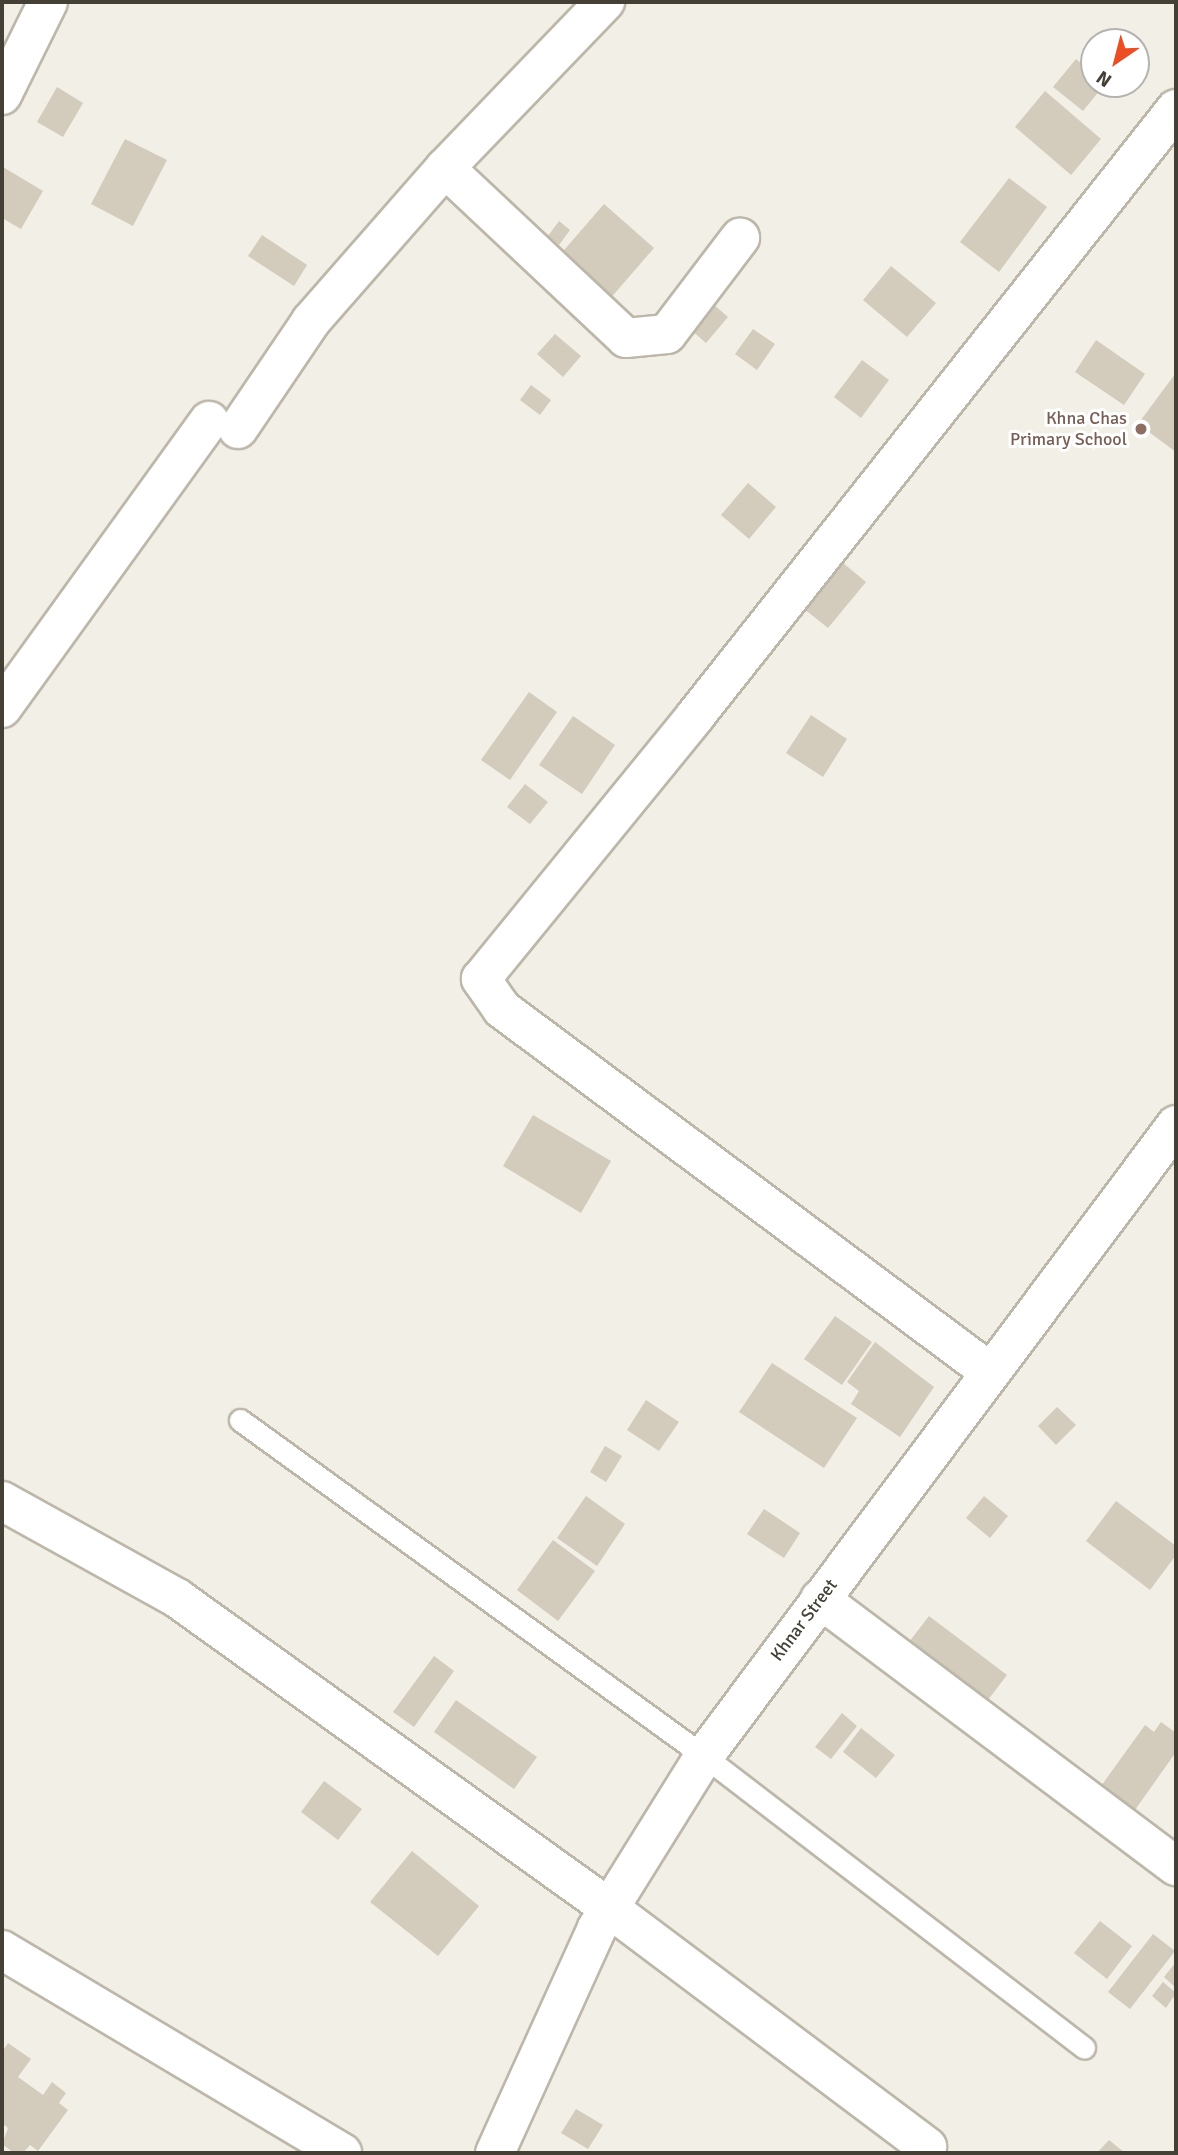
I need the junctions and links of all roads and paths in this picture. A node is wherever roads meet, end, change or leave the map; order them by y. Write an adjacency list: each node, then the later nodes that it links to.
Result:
1 (48, 2): 3 (street)
2 (605, 2): 5 (street)
3 (2, 95)
4 (1176, 109): 9 (street)
5 (445, 168): 6 (street); 7 (street)
6 (740, 238)
7 (2, 708)
8 (1171, 1141): 9 (street, Khnar Street)
9 (990, 1372): 12 (street, Khnar Street)
10 (240, 1420): 13 (lane)
11 (2, 1501): 15 (street)
12 (820, 1599): 13 (street, Khnar Street); 14 (street)
13 (704, 1756): 15 (street, Khnar Street); 17 (lane)
14 (1176, 1866)
15 (609, 1908): 18 (street); 20 (street, Khnar Street)
16 (2, 1950): 19 (street)
17 (1084, 2048)
18 (927, 2147)
19 (342, 2153)
20 (495, 2153)

